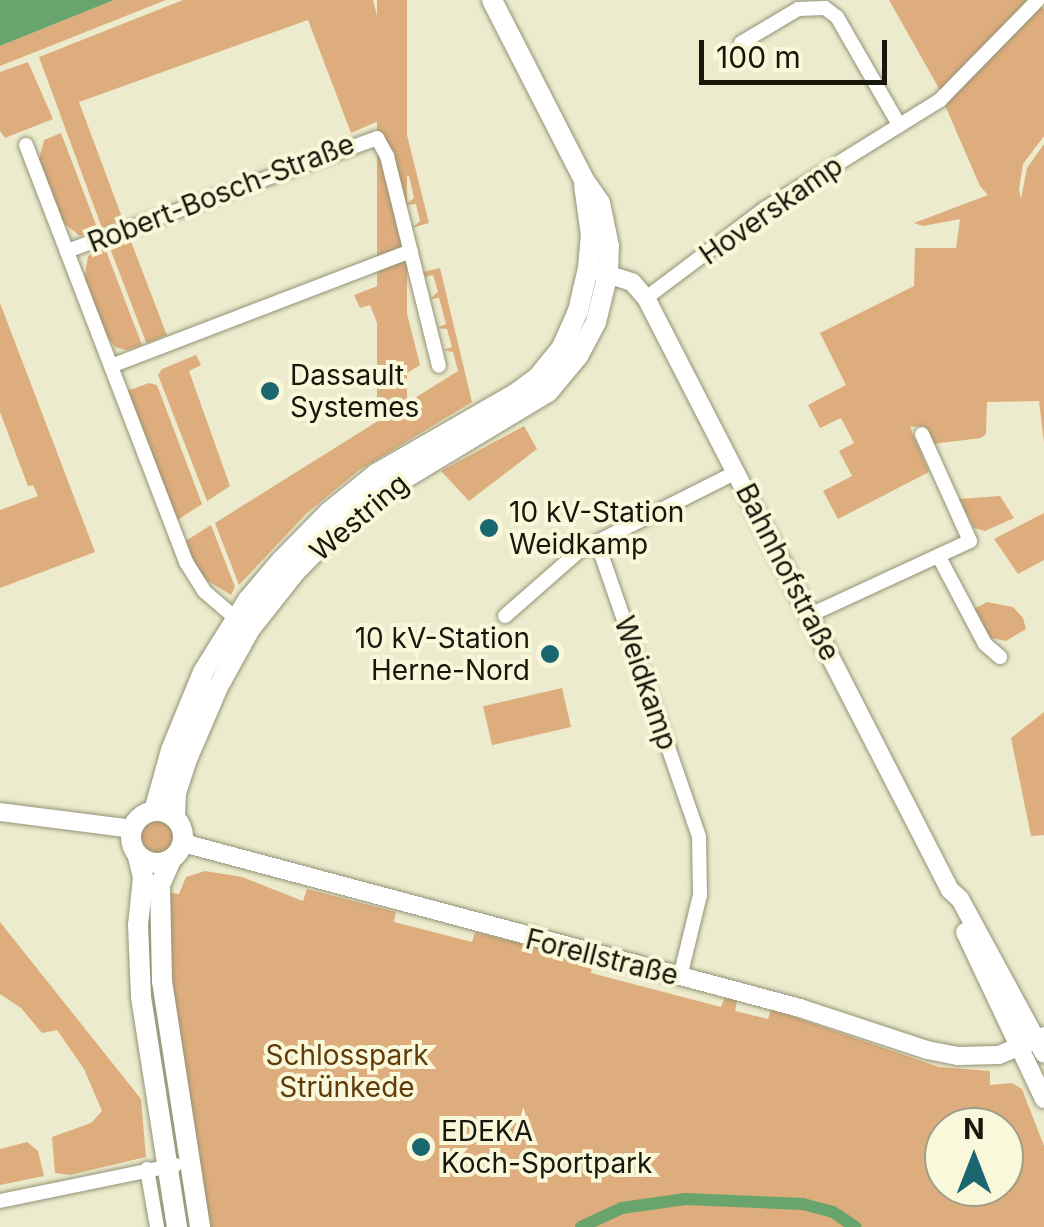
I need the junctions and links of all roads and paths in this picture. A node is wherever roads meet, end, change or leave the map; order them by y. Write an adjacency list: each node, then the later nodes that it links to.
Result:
1 (492, 0): 8 (main road, Westring)
2 (1038, 0): 4 (street, Hoverskamp)
3 (741, 43): 4 (street)
4 (899, 125): 9 (street, Hoverskamp)
5 (26, 145): 7 (street, Robert-Bosch-Straße)
6 (411, 251): 7 (street, Robert-Bosch-Straße); 10 (street); 11 (street, Robert-Bosch-Straße)
7 (67, 252): 10 (street, Robert-Bosch-Straße)
8 (598, 271): 9 (street); 18 (main road, Westring)
9 (646, 298): 13 (street, Bahnhofstraße)
10 (111, 366): 18 (street, Robert-Bosch-Straße)
11 (439, 366)
12 (922, 434): 15 (street)
13 (737, 472): 14 (street); 16 (street, Bahnhofstraße)
14 (597, 542): 17 (street); 26 (street, Weidkamp)
15 (939, 556): 16 (street); 19 (street)
16 (810, 615): 27 (street, Bahnhofstraße)
17 (505, 616)
18 (243, 624): 20 (main road, Westring); 22 (main road, Westring)
19 (1000, 657)
20 (154, 811): 22 (main road); 23 (main road)
21 (0, 812): 23 (street)
22 (175, 818): 24 (main road)
23 (132, 829): 25 (main road)
24 (177, 852): 25 (main road); 26 (street, Forellstraße); 29 (main road)
25 (138, 856): 29 (main road)
26 (680, 977): 27 (street, Forellstraße)
27 (1037, 1045): 28 (street, Bahnhofstraße)
28 (1044, 1099)
29 (168, 1166): 30 (street); 31 (street); 32 (main road); 33 (main road)
30 (0, 1202)
31 (157, 1227)
32 (177, 1227)
33 (200, 1227)

